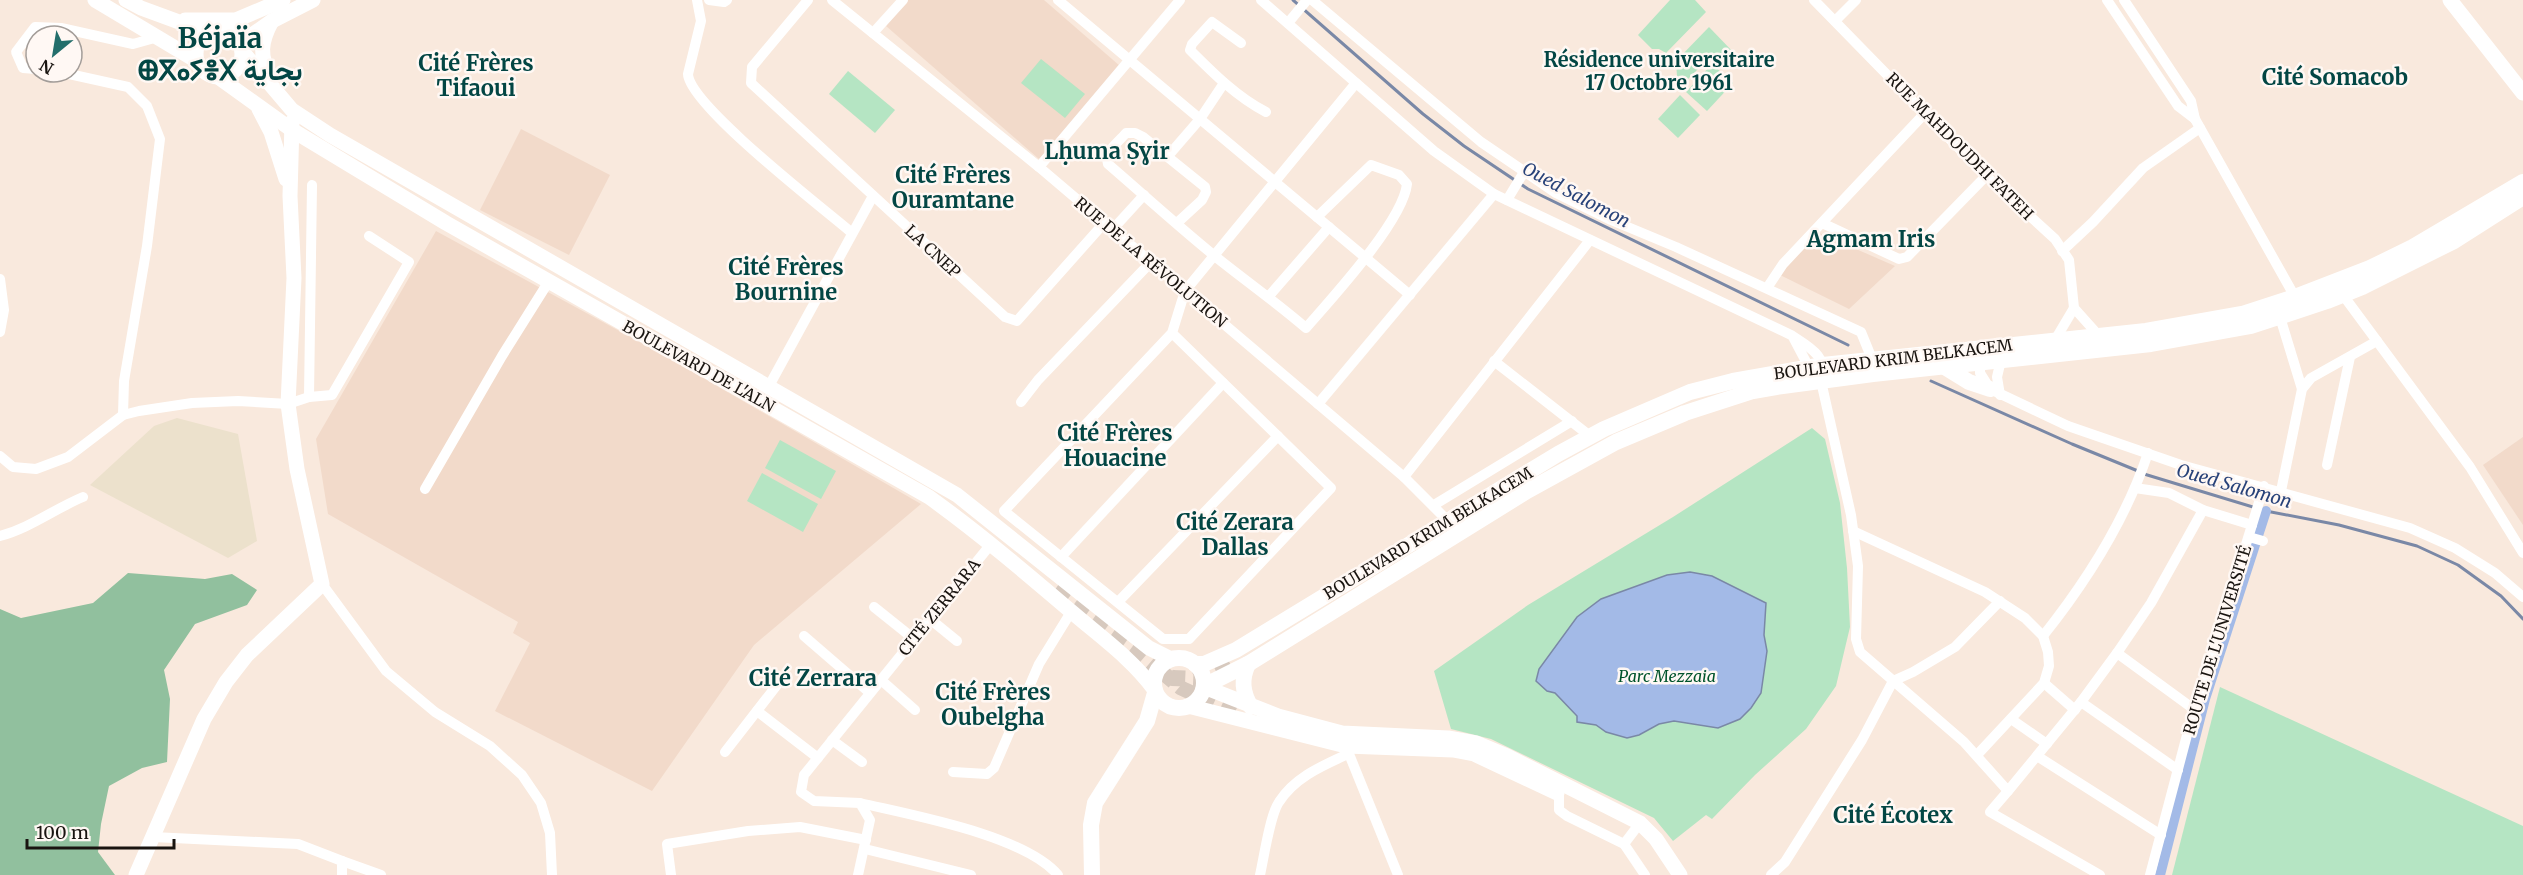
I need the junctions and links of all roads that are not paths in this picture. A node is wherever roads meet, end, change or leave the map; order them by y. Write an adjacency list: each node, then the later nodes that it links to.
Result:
1 (95, 0): 29 (main road)
2 (126, 0): 21 (main road)
3 (283, 0): 22 (main road)
4 (313, 0): 23 (main road)
5 (696, 0): 68 (street)
6 (709, 0): 7 (street)
7 (727, 0)
8 (808, 0): 60 (street, LA CNEP)
9 (832, 0): 28 (street, RUE DE LA RÉVOLUTION)
10 (903, 0): 28 (street)
11 (1058, 0): 33 (street)
12 (1180, 0): 33 (street)
13 (1261, 0): 24 (street)
14 (1814, 0): 25 (street, RUE MAHDOUDHI FATEH)
15 (1856, 0): 25 (street)
16 (2107, 0): 47 (street)
17 (2124, 0): 47 (street)
18 (2450, 0): 41 (main road)
19 (2463, 0): 38 (main road)
20 (1308, 1): 24 (street); 52 (street)
21 (169, 19): 22 (main road); 26 (main road)
22 (236, 20): 26 (main road)
23 (272, 21): 32 (main road); 43 (main road)
24 (1290, 21): 40 (street)
25 (1835, 21): 45 (street, RUE MAHDOUDHI FATEH)
26 (213, 32): 32 (main road); 34 (main road)
27 (84, 33): 29 (street)
28 (873, 33): 51 (street, RUE DE LA RÉVOLUTION)
29 (158, 37): 34 (main road)
30 (24, 41): 35 (street)
31 (1241, 43): 39 (street)
32 (240, 47): 37 (main road); 43 (main road, BOULEVARD DE L'ALN)
33 (1130, 60): 46 (street); 51 (street)
34 (197, 61): 37 (main road)
35 (24, 68)
36 (84, 77): 105 (street)
37 (218, 77): 42 (main road, BOULEVARD DE L'ALN)
38 (2523, 78)
39 (1224, 83): 44 (street); 46 (street)
40 (1356, 83): 55 (street); 57 (street)
41 (2523, 93)
42 (257, 106): 48 (main road, BOULEVARD DE L'ALN); 59 (main road)
43 (292, 110): 48 (main road); 98 (main road, BOULEVARD DE L'ALN)
44 (1266, 112)
45 (1926, 112): 53 (street, RUE MAHDOUDHI FATEH); 65 (street)
46 (1200, 119): 50 (street); 55 (street)
47 (2197, 124): 71 (street); 82 (street)
48 (292, 130): 49 (main road, BOULEVARD DE L'ALN); 59 (main road)
49 (322, 148): 59 (main road); 76 (main road, BOULEVARD DE L'ALN)
50 (1168, 156): 58 (street); 64 (street)
51 (1039, 167): 66 (street, RUE DE LA RÉVOLUTION)
52 (1523, 173): 62 (street); 77 (street)
53 (1986, 176): 65 (street); 71 (street, RUE MAHDOUDHI FATEH)
54 (2523, 182): 82 (main road, BOULEVARD KRIM BELKACEM)
55 (1276, 183): 63 (street); 72 (street)
56 (312, 184): 101 (street)
57 (1494, 194): 62 (street); 79 (street)
58 (1144, 195): 64 (street); 66 (street)
59 (290, 196): 103 (main road)
60 (873, 196): 66 (street, LA CNEP); 68 (street)
61 (2523, 196): 80 (main road, BOULEVARD KRIM BELKACEM)
62 (1510, 197): 70 (street)
63 (1317, 217): 67 (street); 73 (street)
64 (1177, 223): 72 (street)
65 (1822, 223): 77 (street)
66 (1109, 226): 74 (street, RUE DE LA RÉVOLUTION)
67 (1329, 227): 73 (street); 81 (street)
68 (852, 233): 98 (street)
69 (369, 236): 101 (street)
70 (1590, 240): 94 (street); 96 (street)
71 (2062, 251): 83 (street, RUE MAHDOUDHI FATEH)
72 (1215, 256): 78 (street); 81 (street)
73 (1366, 258): 79 (street); 81 (street)
74 (1151, 262): 78 (street, RUE DE LA RÉVOLUTION); 102 (street)
75 (0, 279): 85 (street)
76 (549, 281): 115 (street); 129 (main road, BOULEVARD DE L'ALN)
77 (1767, 288): 92 (street)
78 (1185, 291): 86 (street); 104 (street, RUE DE LA RÉVOLUTION)
79 (1410, 295): 104 (street)
80 (2343, 295): 84 (main road, BOULEVARD KRIM BELKACEM); 89 (street)
81 (1269, 296)
82 (2295, 297): 87 (main road, BOULEVARD KRIM BELKACEM)
83 (2074, 308): 87 (street); 88 (street)
84 (2280, 317): 93 (main road, BOULEVARD KRIM BELKACEM); 99 (street)
85 (0, 332)
86 (1172, 333): 97 (street); 120 (street)
87 (2100, 337): 88 (main road, BOULEVARD KRIM BELKACEM)
88 (2055, 340): 90 (main road, BOULEVARD KRIM BELKACEM)
89 (2377, 341): 91 (street); 130 (street)
90 (1980, 355): 92 (main road, BOULEVARD KRIM BELKACEM); 93 (main road, BOULEVARD KRIM BELKACEM); 95 (main road, BOULEVARD KRIM BELKACEM); 100 (street)
91 (2350, 357): 99 (street); 111 (street)
92 (1872, 359): 96 (main road, BOULEVARD KRIM BELKACEM)
93 (2001, 360): 100 (street)
94 (1494, 361): 106 (street); 112 (street)
95 (1943, 366): 96 (main road, BOULEVARD KRIM BELKACEM); 100 (main road)
96 (1817, 371): 108 (main road, BOULEVARD KRIM BELKACEM); 124 (street); 125 (main road, BOULEVARD KRIM BELKACEM)
97 (1223, 383): 107 (street); 131 (street)
98 (769, 386): 122 (main road, BOULEVARD DE L'ALN)
99 (2302, 389): 116 (street)
100 (1995, 392): 110 (street)
101 (309, 397): 103 (street)
102 (1021, 402)
103 (288, 404): 105 (street); 132 (main road)
104 (1318, 404): 112 (street, RUE DE LA RÉVOLUTION)
105 (123, 415): 109 (street)
106 (1572, 422): 108 (street); 118 (street)
107 (1278, 436): 135 (street); 135 (street)
108 (1590, 436): 121 (main road, BOULEVARD KRIM BELKACEM)
109 (0, 456)
110 (2147, 456): 113 (street); 114 (street)
111 (2327, 465)
112 (1404, 477): 118 (street, RUE DE LA RÉVOLUTION)
113 (2136, 486): 119 (street, ROUTE DE L'UNIVERSITÉ); 140 (street)
114 (2264, 486): 116 (street); 123 (street)
115 (425, 489)
116 (2281, 491): 133 (street)
117 (83, 497): 126 (street)
118 (1434, 505): 121 (street, RUE DE LA RÉVOLUTION)
119 (2204, 510): 123 (street, ROUTE DE L'UNIVERSITÉ); 143 (street)
120 (1004, 511): 122 (street); 131 (street)
121 (1449, 520): 125 (street, RUE DE LA RÉVOLUTION); 145 (main road, BOULEVARD KRIM BELKACEM)
122 (992, 523): 144 (main road, BOULEVARD DE L'ALN)
123 (2252, 525): 127 (street, ROUTE DE L'UNIVERSITÉ)
124 (1853, 531): 134 (street); 148 (street)
125 (1459, 534): 146 (main road, BOULEVARD KRIM BELKACEM)
126 (0, 536)
127 (2250, 537): 128 (street); 159 (street, ROUTE DE L'UNIVERSITÉ)
128 (2263, 541)
129 (991, 544): 137 (main road, BOULEVARD DE L'ALN); 138 (street, CITÉ ZERRARA)
130 (2523, 553)
131 (1061, 557): 135 (street)
132 (322, 584): 176 (main road); 182 (street)
133 (2523, 597)
134 (2000, 601): 140 (street); 148 (street)
135 (1118, 602)
136 (874, 607): 141 (street)
137 (1071, 612): 152 (main road, BOULEVARD DE L'ALN); 171 (street)
138 (930, 619): 141 (street, CITÉ ZERRARA); 142 (street)
139 (804, 636): 153 (street)
140 (2043, 636): 149 (street)
141 (914, 639): 147 (street, CITÉ ZERRARA)
142 (957, 641)
143 (2117, 653): 154 (street); 159 (street)
144 (1171, 658): 145 (main road); 152 (main road)
145 (1195, 664): 151 (main road)
146 (1248, 664): 151 (main road, BOULEVARD KRIM BELKACEM); 156 (main road)
147 (881, 680): 153 (street, CITÉ ZERRARA); 157 (street)
148 (1893, 681): 166 (street); 193 (street)
149 (2044, 683): 154 (street); 160 (street)
150 (777, 685): 158 (street)
151 (1204, 686): 155 (main road); 156 (main road)
152 (1155, 691): 155 (main road); 161 (main road)
153 (870, 693): 162 (street, CITÉ ZERRARA)
154 (2078, 706): 163 (street); 170 (street)
155 (1180, 707): 161 (main road); 164 (main road)
156 (1251, 707): 174 (main road)
157 (915, 710)
158 (757, 711): 165 (street); 168 (street)
159 (2195, 711): 170 (street, ROUTE DE L'UNIVERSITÉ)
160 (2011, 719): 163 (street); 166 (street)
161 (1147, 721): 187 (main road)
162 (832, 740): 168 (street, CITÉ ZERRARA); 169 (street)
163 (2047, 744): 167 (street)
164 (1347, 750): 174 (main road); 188 (street); 189 (street)
165 (725, 752)
166 (1977, 755): 172 (street)
167 (2037, 756): 172 (street); 175 (street)
168 (818, 758): 173 (street, CITÉ ZERRARA)
169 (862, 762)
170 (2178, 770): 175 (street, ROUTE DE L'UNIVERSITÉ)
171 (954, 772)
172 (2008, 791): 194 (street)
173 (860, 803): 177 (street); 186 (street)
174 (1633, 833): 190 (street); 191 (main road); 192 (main road)
175 (2161, 835): 195 (street, ROUTE DE L'UNIVERSITÉ)
176 (153, 837): 178 (street); 179 (main road)
177 (865, 844): 183 (street); 184 (street); 185 (street)
178 (342, 861): 180 (street); 181 (street)
179 (136, 875)
180 (342, 875)
181 (381, 875)
182 (552, 875)
183 (671, 875)
184 (858, 875)
185 (971, 875)
186 (1058, 875)
187 (1092, 875)
188 (1260, 875)
189 (1398, 875)
190 (1645, 875)
191 (1667, 875)
192 (1680, 875)
193 (1772, 875)
194 (2100, 875)
195 (2150, 875)

